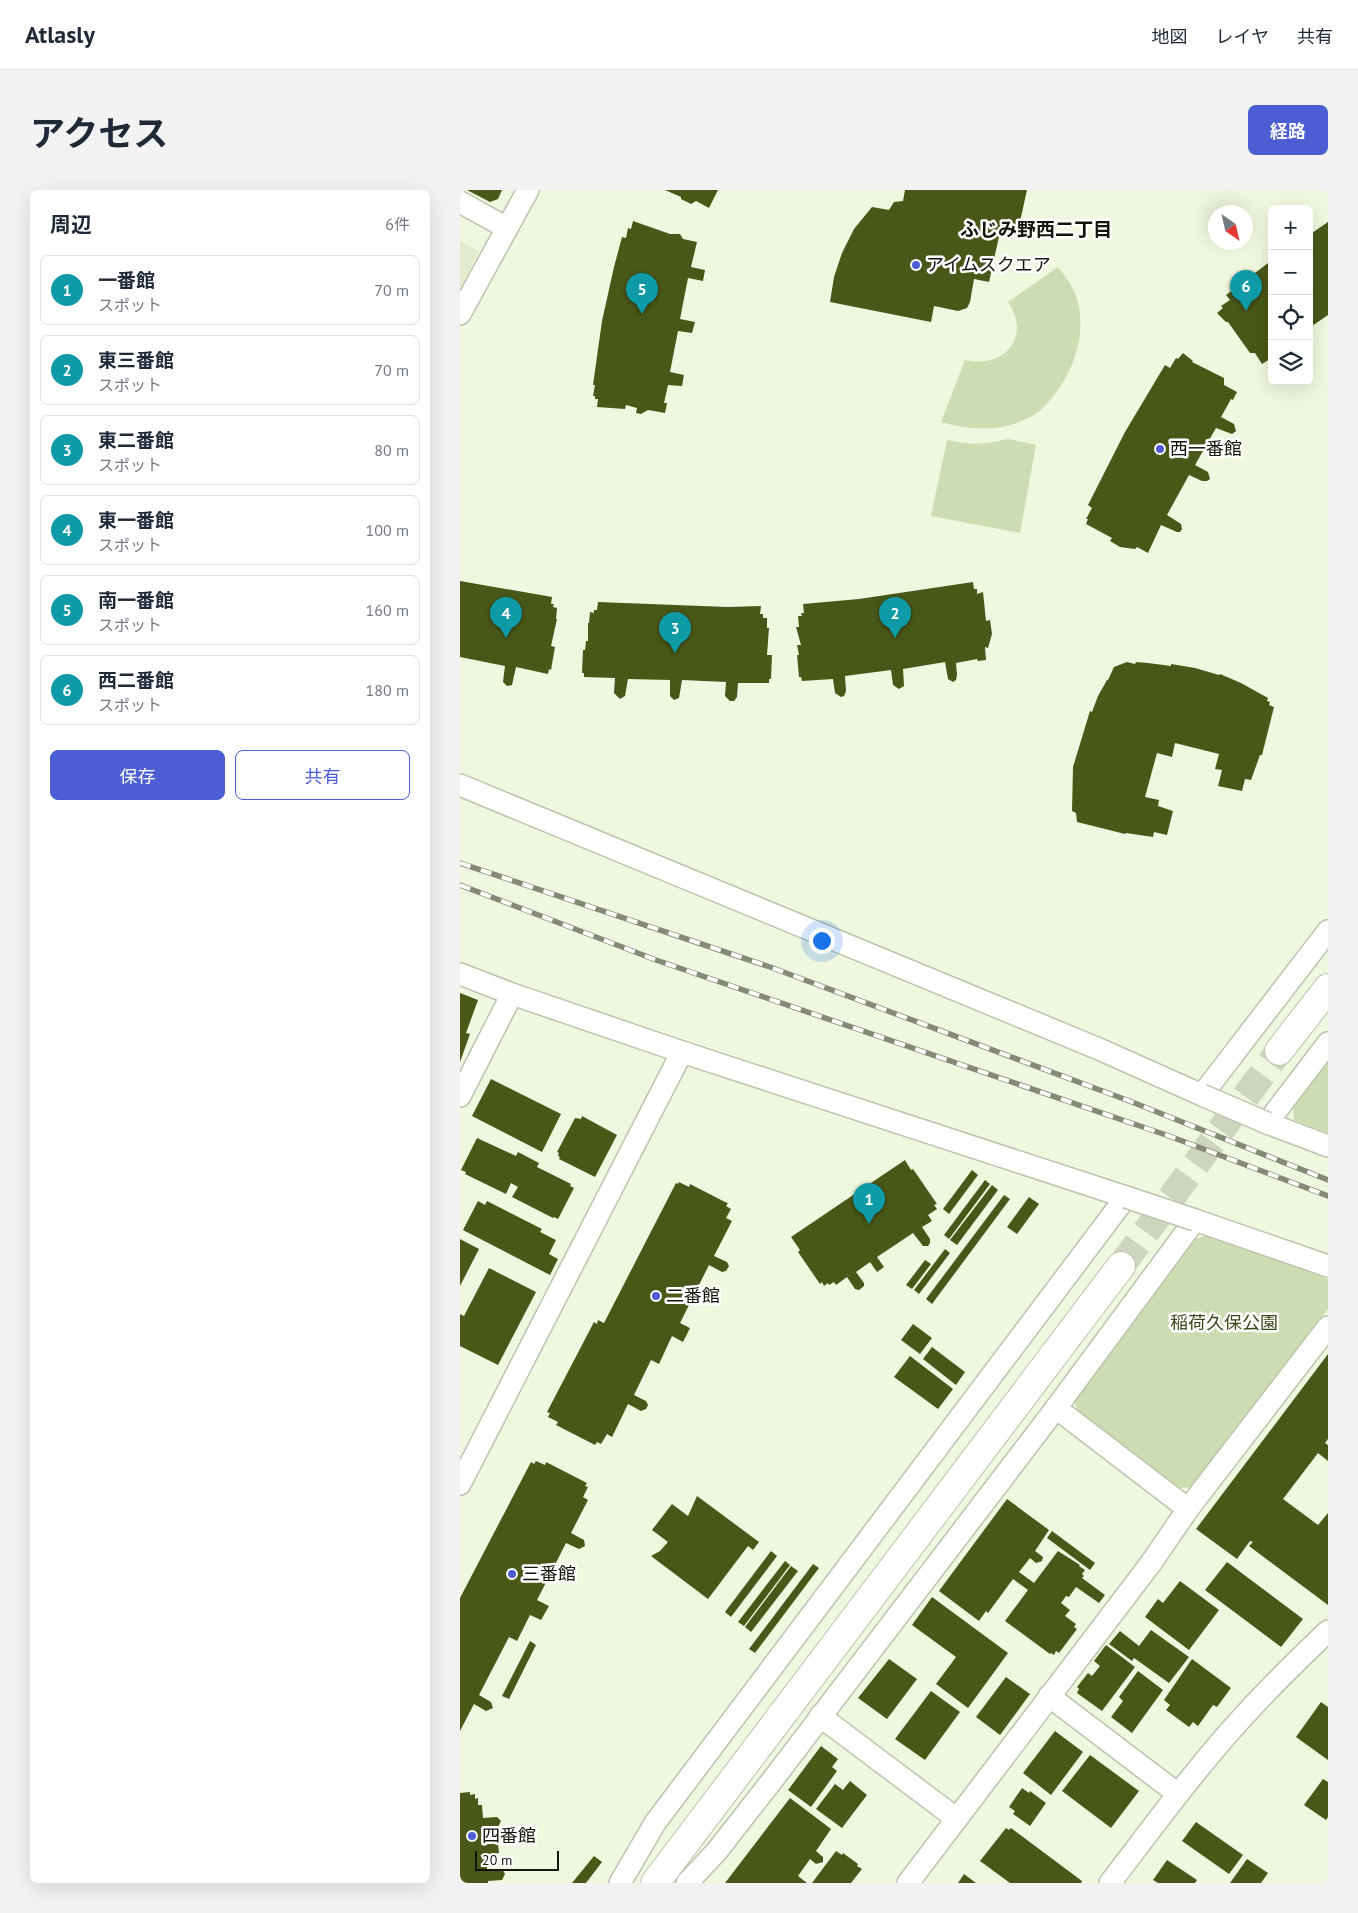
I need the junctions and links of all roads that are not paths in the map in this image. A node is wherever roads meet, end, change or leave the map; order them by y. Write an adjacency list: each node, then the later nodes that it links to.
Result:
1 (528, 190): 3 (street)
2 (460, 202): 3 (street)
3 (507, 228): 4 (street)
4 (460, 314)
5 (460, 785): 13 (street)
6 (1328, 931): 13 (street)
7 (460, 974): 9 (street)
8 (1328, 988): 12 (street)
9 (512, 994): 11 (street); 14 (street)
10 (1328, 1043): 15 (street)
11 (682, 1052): 17 (street); 23 (street)
12 (1280, 1052)
13 (1202, 1095): 15 (street, bridge)
14 (460, 1096)
15 (1267, 1123): 16 (street)
16 (1328, 1146)
17 (1126, 1197): 18 (street, bridge); 30 (street)
18 (1195, 1220): 20 (street); 22 (street)
19 (1121, 1266): 31 (street)
20 (1328, 1266)
21 (1328, 1327): 24 (street)
22 (1056, 1408): 24 (street); 27 (street)
23 (460, 1484)
24 (1188, 1509): 26 (street)
25 (1328, 1631): 28 (street)
26 (1049, 1696): 28 (street); 29 (street)
27 (820, 1716): 29 (street); 32 (street)
28 (1178, 1794): 34 (street)
29 (957, 1819): 33 (street)
30 (620, 1883)
31 (655, 1883)
32 (687, 1883)
33 (908, 1883)
34 (1110, 1883)

